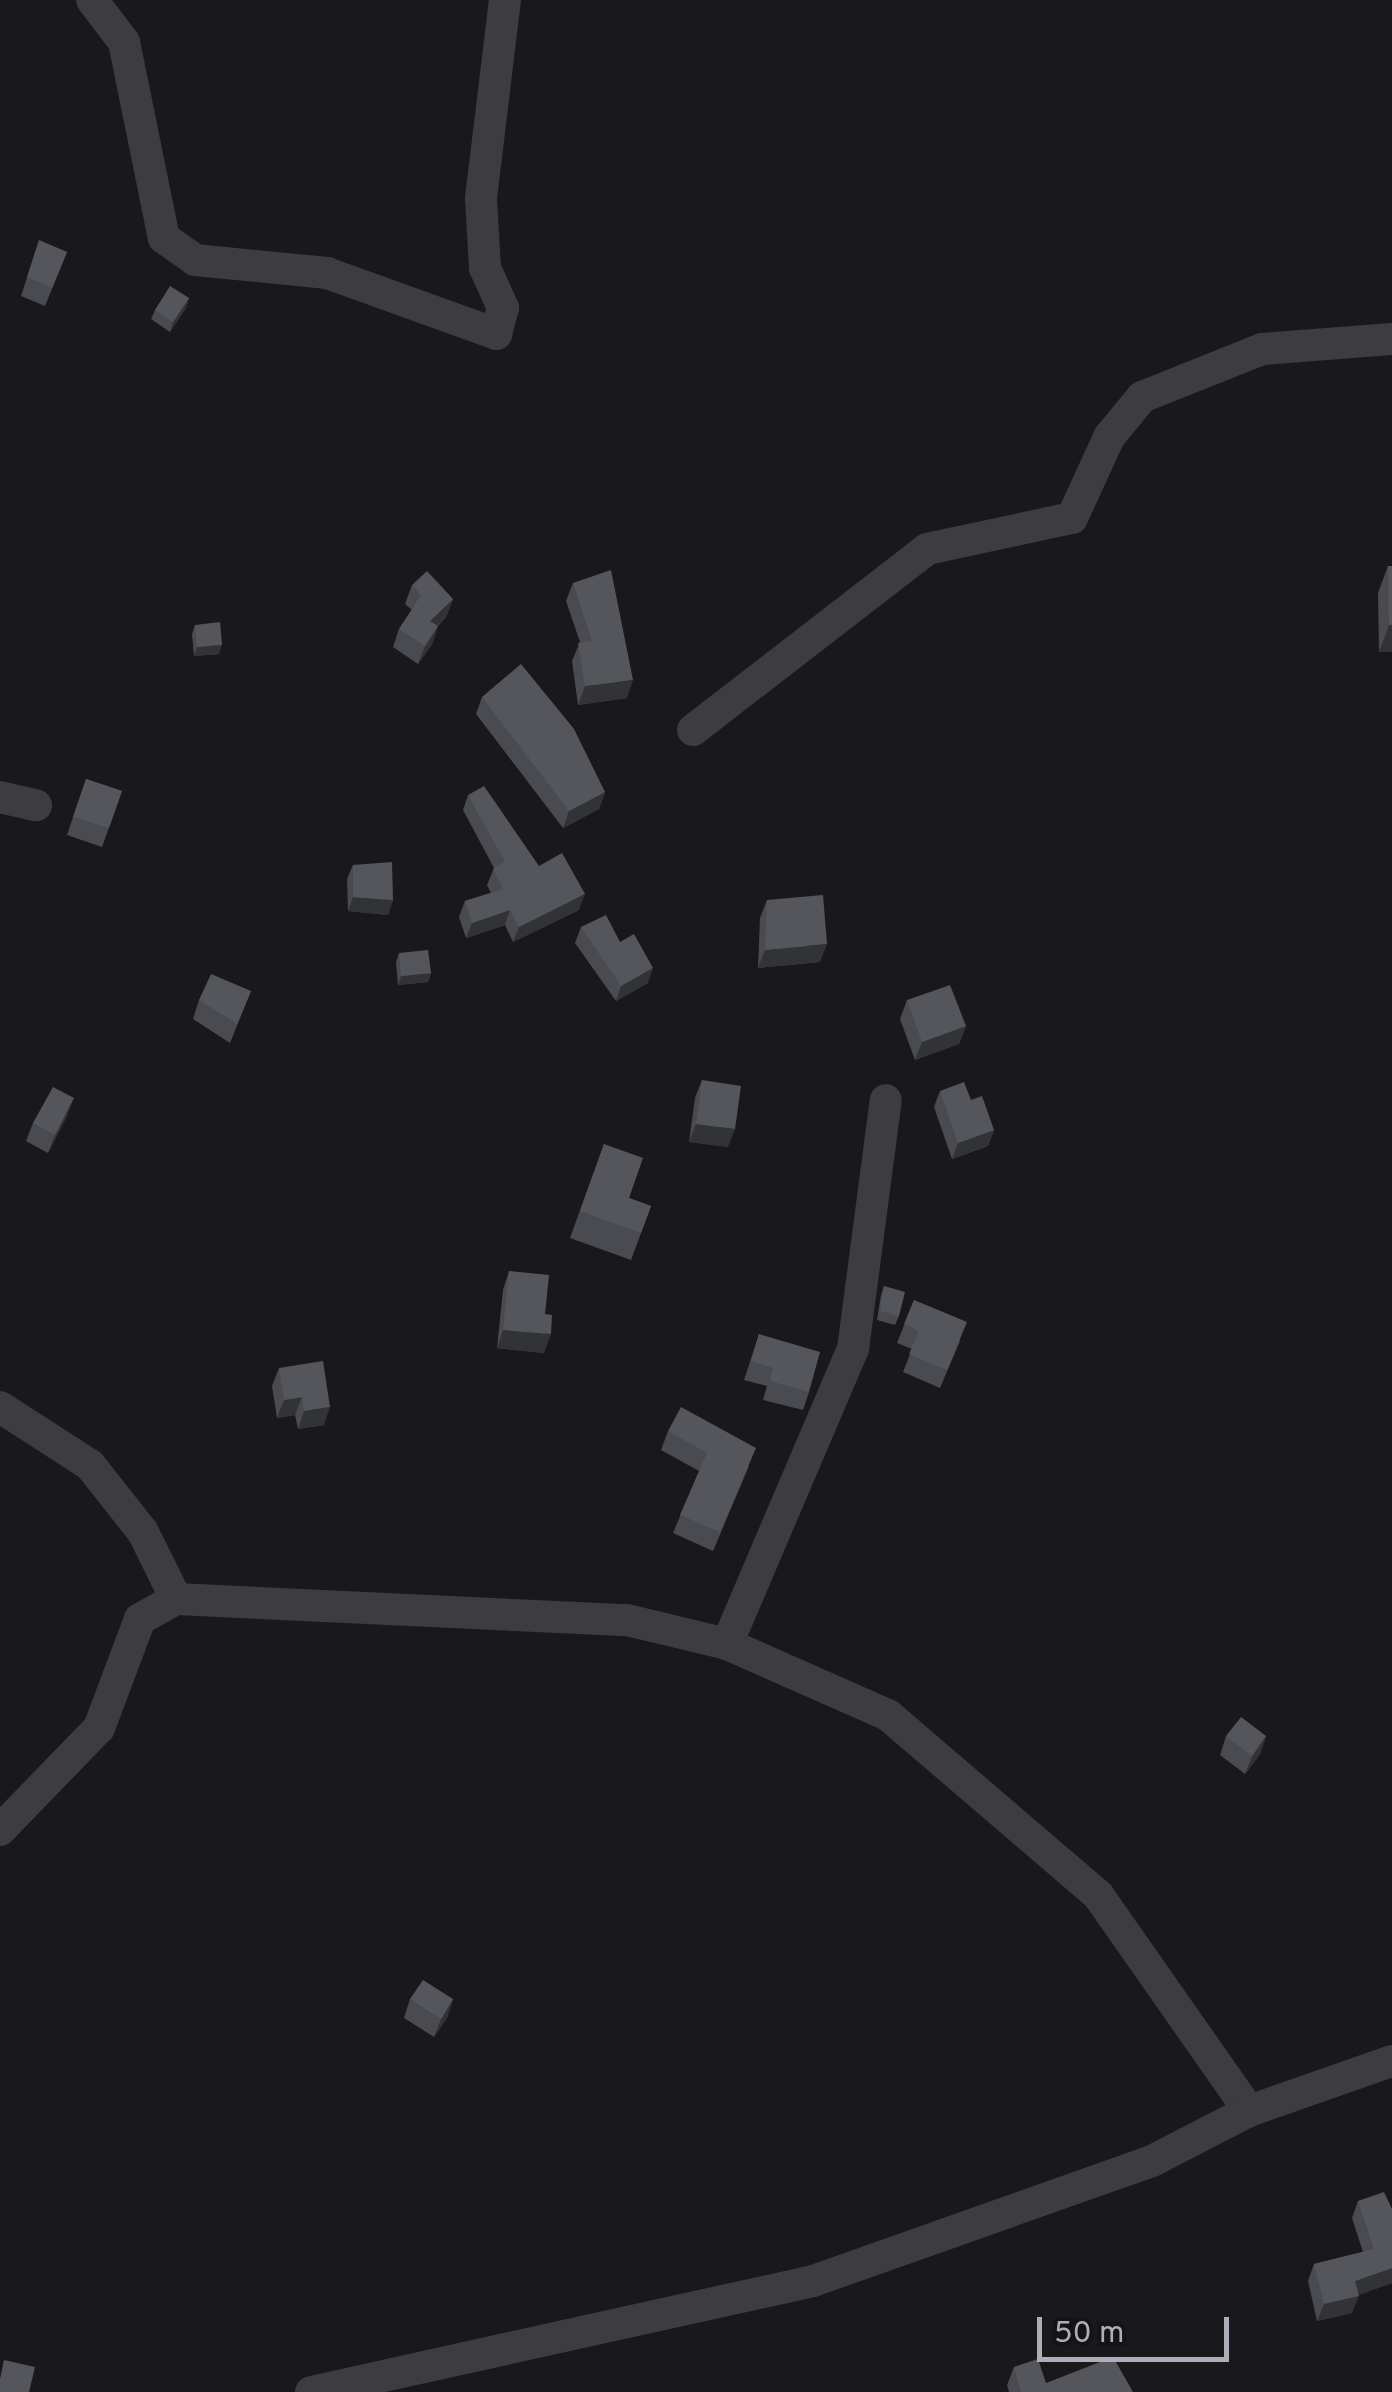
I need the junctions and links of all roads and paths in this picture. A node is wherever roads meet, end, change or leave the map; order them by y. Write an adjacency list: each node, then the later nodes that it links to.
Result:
1 (92, 0): 2 (street)
2 (505, 0)
3 (1392, 339): 4 (street)
4 (693, 730)
5 (0, 797): 6 (street)
6 (36, 805)
7 (886, 1100): 10 (street)
8 (0, 1407): 9 (street)
9 (176, 1599): 10 (street); 11 (street)
10 (726, 1644): 13 (street)
11 (0, 1830)
12 (1392, 2061): 13 (street)
13 (1249, 2111): 14 (street)
14 (312, 2392)

